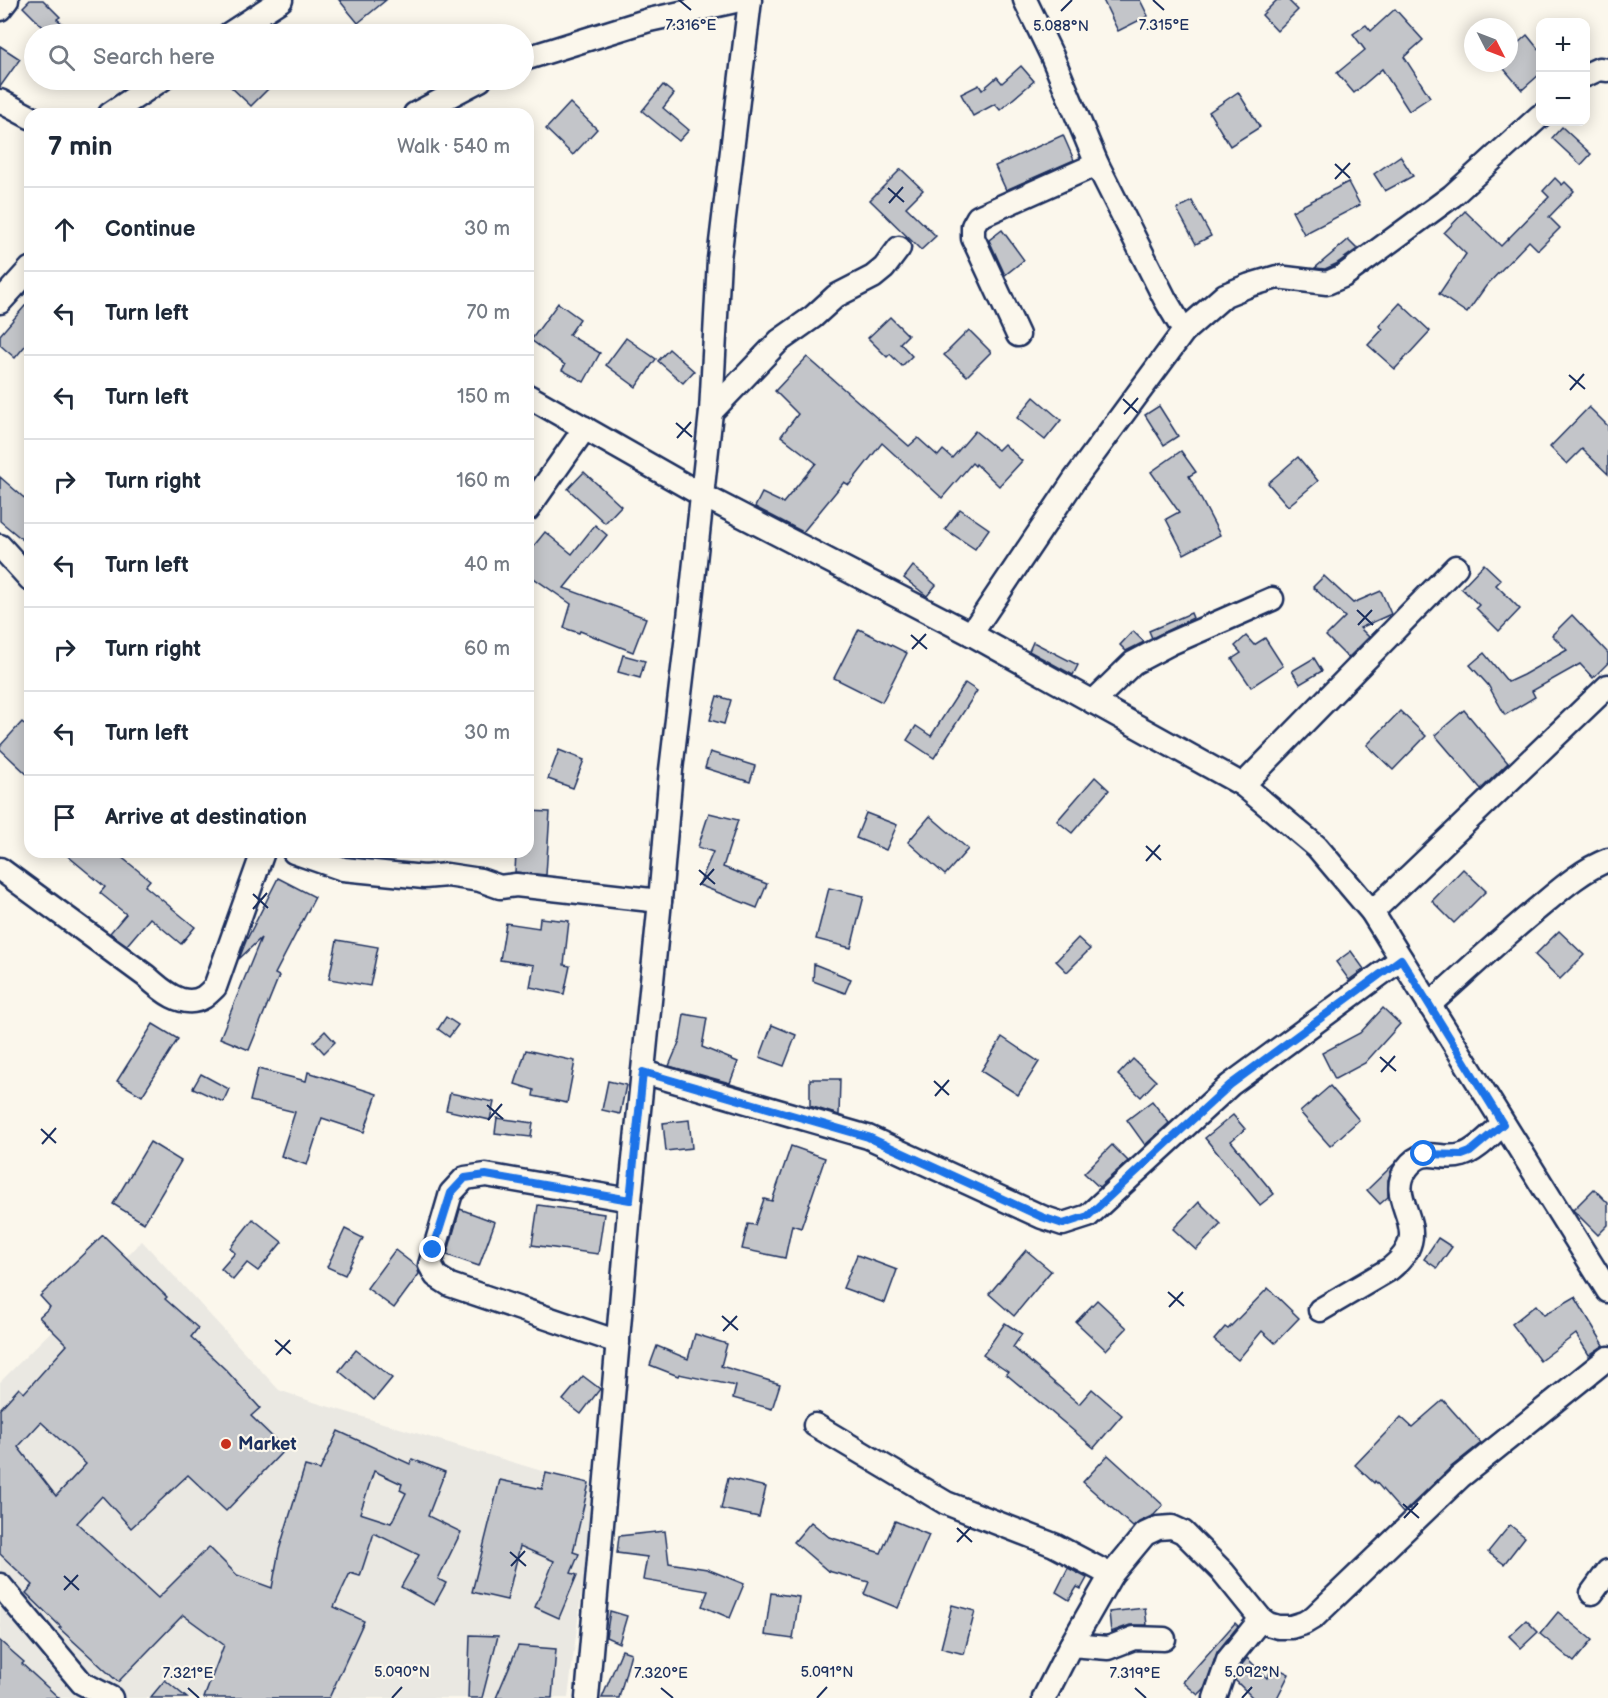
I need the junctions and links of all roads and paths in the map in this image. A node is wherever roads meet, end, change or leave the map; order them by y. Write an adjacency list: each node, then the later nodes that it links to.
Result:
1 (7, 0): 6 (street)
2 (281, 0): 7 (street)
3 (740, 0): 8 (street)
4 (750, 0): 25 (street)
5 (1025, 0): 18 (street)
6 (0, 9)
7 (244, 24)
8 (534, 56)
9 (1608, 70): 10 (street)
10 (1590, 73)
11 (146, 90): 14 (street)
12 (461, 90): 15 (street)
13 (0, 101): 16 (street)
14 (119, 108)
15 (426, 108)
16 (24, 114)
17 (1536, 120): 22 (street)
18 (1097, 164): 22 (street); 23 (street)
19 (899, 248): 25 (street)
20 (24, 276): 21 (street)
21 (0, 302)
22 (1184, 331): 33 (street)
23 (1018, 334)
24 (534, 399): 26 (street)
25 (711, 412): 27 (street)
26 (585, 428): 27 (street); 28 (street)
27 (702, 495): 33 (street); 41 (street)
28 (534, 500)
29 (0, 546): 31 (street)
30 (1456, 567): 36 (street)
31 (24, 572)
32 (1272, 599): 35 (street)
33 (971, 634): 35 (street)
34 (1608, 686): 42 (street)
35 (1093, 702): 36 (street)
36 (1243, 785): 42 (street)
37 (261, 858): 40 (street)
38 (311, 858): 41 (street)
39 (1608, 860): 44 (street)
40 (0, 869)
41 (660, 901): 45 (street)
42 (1372, 912): 43 (street)
43 (1401, 959): 44 (street); 45 (street)
44 (1429, 1005): 46 (street)
45 (643, 1072): 47 (street)
46 (1503, 1124): 48 (street); 49 (street)
47 (630, 1200): 50 (street); 50 (street)
48 (1608, 1291)
49 (1320, 1310)
50 (618, 1342): 62 (street)
51 (1608, 1358): 57 (street)
52 (815, 1425): 54 (street)
53 (1608, 1571): 56 (street)
54 (1112, 1575): 57 (street); 59 (street)
55 (0, 1585): 60 (street)
56 (1592, 1593)
57 (1261, 1619): 64 (street)
58 (1164, 1639): 59 (street)
59 (1071, 1645): 63 (street)
60 (76, 1691): 61 (street)
61 (111, 1698)
62 (587, 1698)
63 (1044, 1698)
64 (1215, 1698)

